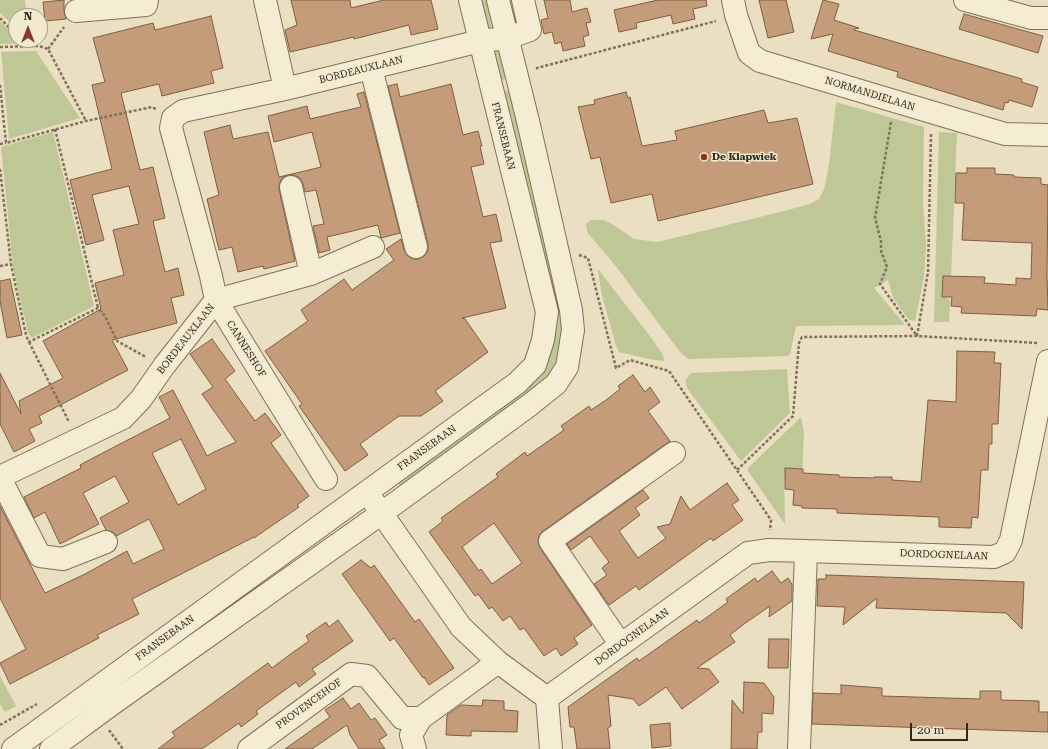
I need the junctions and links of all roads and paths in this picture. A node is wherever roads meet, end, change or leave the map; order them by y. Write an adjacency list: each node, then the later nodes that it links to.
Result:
1 (147, 0): 8 (street)
2 (265, 0): 19 (street)
3 (470, 0): 13 (street, FRANSEBAAN)
4 (498, 0): 12 (street)
5 (523, 0): 12 (street)
6 (965, 0): 10 (street)
7 (735, 8): 17 (path); 20 (street, NORMANDIELAAN)
8 (76, 11): 15 (path)
9 (0, 18): 11 (path)
10 (1048, 18)
11 (8, 26)
12 (507, 38): 13 (street, BORDEAUXLAAN); 17 (street)
13 (480, 41): 16 (street, BORDEAUXLAAN); 47 (street, FRANSEBAAN)
14 (45, 48): 15 (path)
15 (48, 49): 23 (path)
16 (370, 68): 19 (street, BORDEAUXLAAN); 32 (street)
17 (518, 82): 30 (street)
18 (0, 85): 26 (path)
19 (285, 89): 22 (street, BORDEAUXLAAN)
20 (895, 102): 21 (street, NORMANDIELAAN); 38 (path)
21 (932, 113): 25 (street, NORMANDIELAAN); 38 (path)
22 (173, 118): 23 (path); 36 (street, BORDEAUXLAAN)
23 (86, 121): 24 (path)
24 (55, 129): 26 (path); 37 (path)
25 (1048, 135)
26 (6, 143): 27 (path)
27 (0, 144)
28 (0, 169): 33 (path)
29 (292, 187): 35 (street)
30 (557, 245): 44 (path); 48 (street)
31 (373, 247): 35 (street)
32 (416, 247)
33 (11, 264): 34 (path); 39 (path)
34 (0, 266)
35 (311, 274): 36 (street)
36 (216, 300): 41 (street, BORDEAUXLAAN); 46 (street, CANNESHOF)
37 (98, 308): 39 (path); 41 (path)
38 (917, 336): 40 (path); 44 (path)
39 (29, 342): 42 (path)
40 (1044, 352): 51 (street, DORDOGNELAAN)
41 (164, 366): 42 (street, BORDEAUXLAAN)
42 (78, 440): 45 (street, BORDEAUXLAAN)
43 (674, 453): 52 (street)
44 (737, 470): 50 (path)
45 (0, 478): 49 (street, BORDEAUXLAAN)
46 (326, 479)
47 (367, 492): 48 (street); 57 (street, FRANSEBAAN)
48 (382, 513): 53 (street); 58 (street)
49 (106, 542)
50 (769, 550): 51 (street, DORDOGNELAAN); 52 (street, DORDOGNELAAN)
51 (806, 551): 62 (street)
52 (621, 645): 54 (street, DORDOGNELAAN)
53 (498, 662): 54 (street); 56 (street, PROVENCEHOF)
54 (547, 698): 61 (street)
55 (106, 724): 59 (path)
56 (412, 730): 60 (street, PROVENCEHOF)
57 (13, 749)
58 (51, 749)
59 (123, 749)
60 (249, 749)
61 (551, 749)
62 (799, 749): 63 (street)
63 (809, 749)

